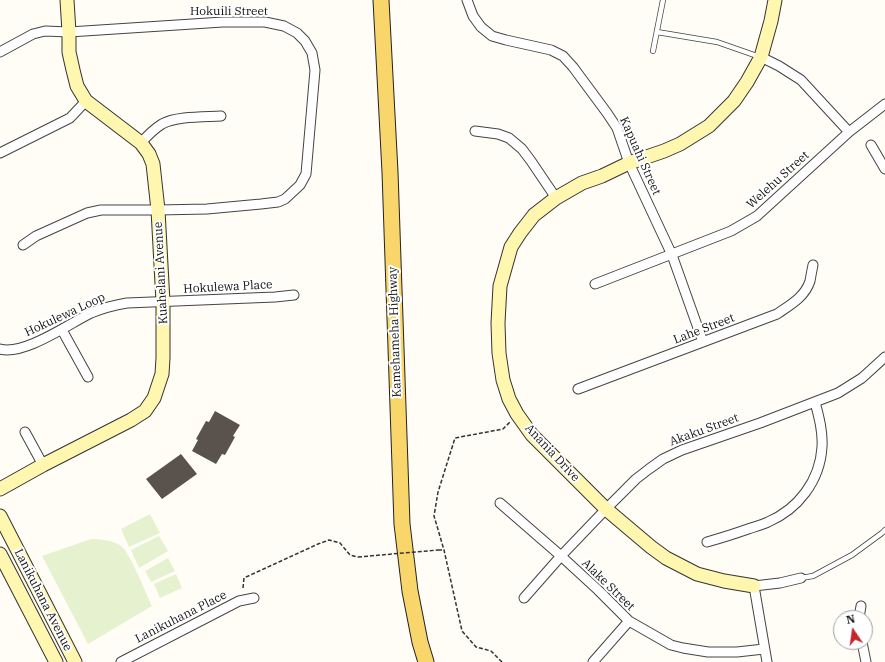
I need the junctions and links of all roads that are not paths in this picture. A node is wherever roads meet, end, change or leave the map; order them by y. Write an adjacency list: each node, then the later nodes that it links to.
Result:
1 (66, 0): 6 (street, Kuahelani Avenue)
2 (381, 0): 58 (main road, Kamehameha Highway)
3 (467, 0): 19 (street, Kapuahi Street)
4 (663, 0): 7 (lane)
5 (775, 0): 10 (street, Anania Drive)
6 (69, 32): 9 (street, Hokuili Street); 11 (street, Kuahelani Avenue); 22 (street, Hokuili Street)
7 (657, 32): 8 (lane); 10 (lane)
8 (653, 50)
9 (0, 52)
10 (761, 57): 15 (street); 19 (street, Anania Drive)
11 (86, 101): 16 (street, Kuahelani Avenue); 18 (street)
12 (885, 104): 15 (street, Welehu Street)
13 (222, 116): 16 (street)
14 (475, 131): 21 (street)
15 (849, 132): 24 (street, Welehu Street)
16 (141, 143): 22 (street, Kuahelani Avenue)
17 (871, 145): 20 (street)
18 (0, 153)
19 (629, 163): 21 (street, Anania Drive); 24 (street, Kapuahi Street)
20 (885, 169)
21 (556, 198): 40 (street, Anania Drive)
22 (158, 210): 23 (street, Hokuili Street); 28 (street, Kuahelani Avenue)
23 (23, 245)
24 (672, 255): 26 (street, Welehu Street); 30 (street, Kapuahi Street)
25 (813, 265): 30 (street, Lahe Street)
26 (595, 284)
27 (294, 295): 28 (street, Hokulewa Place)
28 (164, 302): 29 (street, Hokulewa Loop); 37 (street, Kuahelani Avenue)
29 (62, 330): 31 (street, Hokulewa Loop); 33 (street)
30 (703, 342): 34 (street, Lahe Street)
31 (0, 349)
32 (885, 357): 35 (street, Akaku Street)
33 (88, 377)
34 (578, 389)
35 (815, 402): 40 (street, Akaku Street); 43 (street)
36 (25, 432): 37 (street)
37 (43, 465): 38 (street, Kuahelani Avenue)
38 (0, 489)
39 (500, 503): 45 (street, Alake Street)
40 (606, 509): 45 (street, Akaku Street); 47 (street, Anania Drive)
41 (0, 516): 56 (street, Lanikuhana Avenue)
42 (885, 530): 46 (lane)
43 (707, 542)
44 (0, 554): 55 (street, Lanikuhana Avenue)
45 (561, 556): 49 (street, Akaku Street); 52 (street, Alake Street)
46 (801, 578): 47 (street, Anania Drive)
47 (754, 586): 53 (street)
48 (254, 598): 57 (street, Lanikuhana Place)
49 (524, 598)
50 (860, 606): 51 (street)
51 (860, 610)
52 (629, 621): 53 (street, Alake Street); 59 (street)
53 (764, 649): 60 (street)
54 (864, 650): 61 (street)
55 (56, 662)
56 (75, 662)
57 (121, 662)
58 (426, 662)
59 (593, 662)
60 (767, 662)
61 (866, 662)

